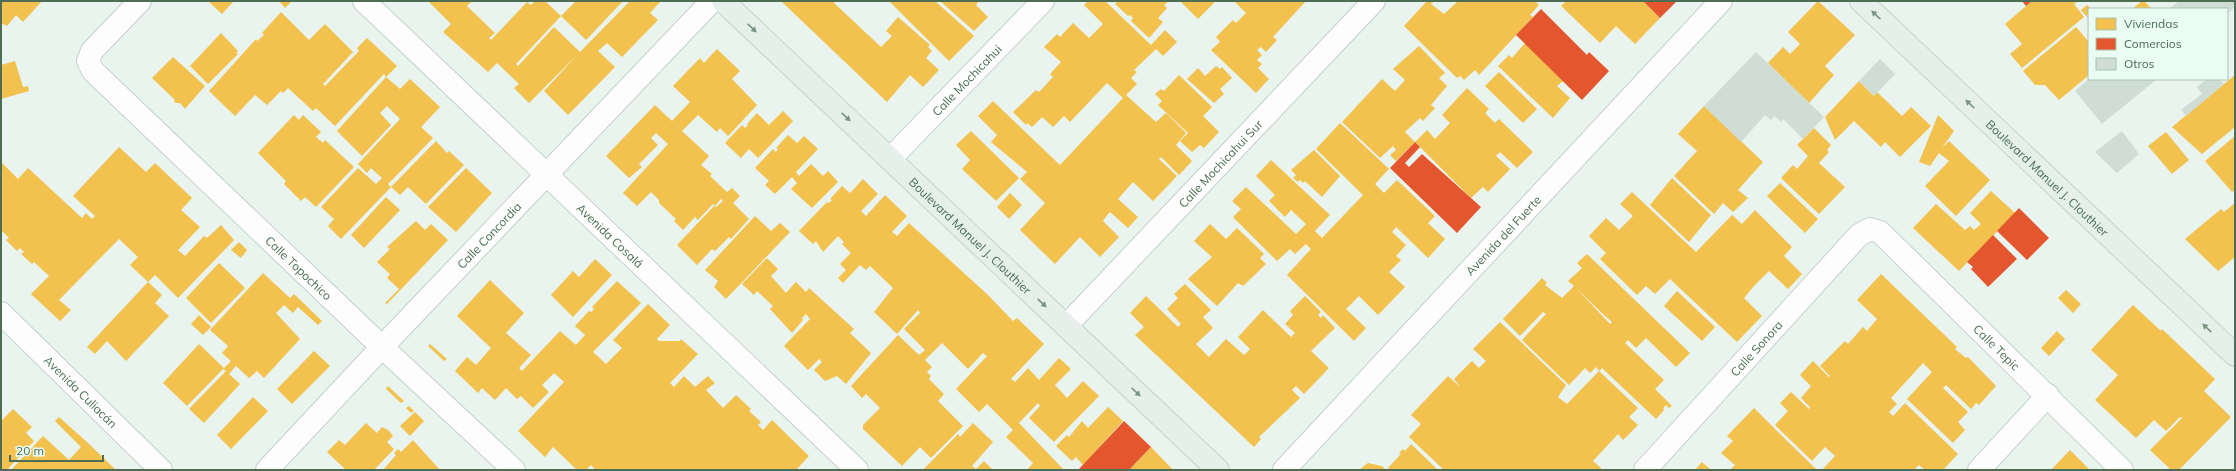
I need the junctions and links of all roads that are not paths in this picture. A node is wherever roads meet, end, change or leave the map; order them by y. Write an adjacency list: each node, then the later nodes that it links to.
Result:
1 (140, 1): 14 (street, Calle Topochico)
2 (364, 1): 10 (street, Avenida Cosalá)
3 (712, 1): 10 (street, Calle Concordia)
4 (723, 1): 9 (main road, Boulevard Manuel J. Clouthier, one-way to 9)
5 (1043, 1): 9 (street, Calle Mochicahui)
6 (1374, 1): 13 (street, Calle Mochicahui Sur)
7 (1721, 1): 22 (street, Avenida del Fuerte)
8 (1861, 1): 15 (main road, Boulevard Manuel J. Clouthier, one-way to 8)
9 (890, 159): 13 (main road, Boulevard Manuel J. Clouthier, one-way to 13)
10 (547, 173): 14 (street, Calle Concordia); 20 (street, Avenida Cosalá)
11 (1870, 229): 16 (street, Calle Tepic); 23 (street, Calle Sonora)
12 (1, 313): 17 (street, Avenida Culiacán)
13 (1066, 326): 21 (main road, Boulevard Manuel J. Clouthier, one-way to 21)
14 (382, 347): 18 (street, Calle Concordia); 19 (street, Calle Topochico)
15 (2235, 355)
16 (2048, 395): 24 (street); 25 (street, Calle Tepic)
17 (161, 470)
18 (267, 470)
19 (514, 470)
20 (857, 470)
21 (1218, 470)
22 (1284, 470)
23 (1645, 470)
24 (1979, 470)
25 (2122, 470)

